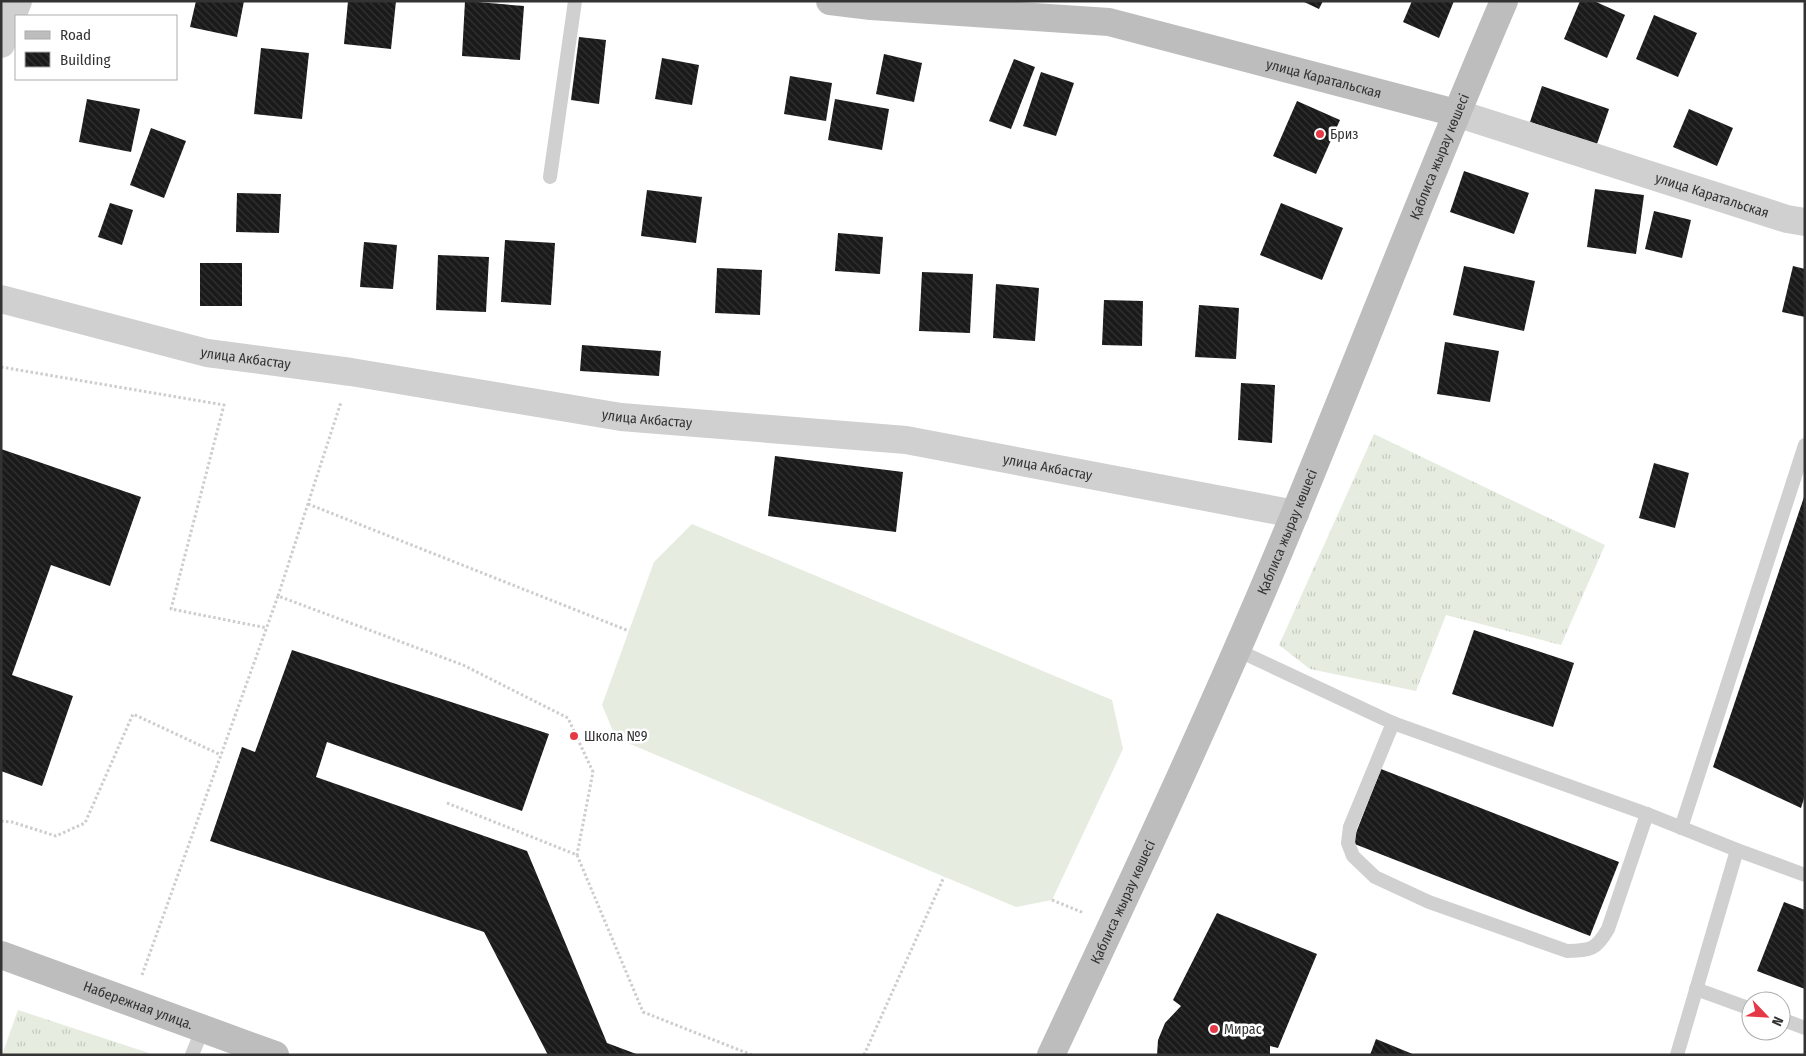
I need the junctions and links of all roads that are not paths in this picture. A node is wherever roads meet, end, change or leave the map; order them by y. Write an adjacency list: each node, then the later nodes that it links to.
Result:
1 (18, 1): 5 (street)
2 (574, 1): 7 (lane)
3 (830, 1): 6 (street, улица Каратальская)
4 (1504, 1): 6 (street, Қаблиса жырау көшесі)
5 (1, 44)
6 (1456, 113): 8 (street, улица Каратальская); 11 (street, Қаблиса жырау көшесі)
7 (550, 177)
8 (1805, 222)
9 (1, 299): 11 (street, улица Акбастау)
10 (1805, 445): 15 (lane)
11 (1295, 514): 12 (street, Қаблиса жырау көшесі)
12 (1237, 650): 13 (lane); 26 (street, Қаблиса жырау көшесі)
13 (1393, 723): 14 (lane); 14 (lane)
14 (1647, 814): 15 (lane)
15 (1681, 828): 16 (lane)
16 (1737, 850): 17 (lane); 19 (lane)
17 (1805, 875)
18 (3, 961): 22 (street, Набережная улица.)
19 (1696, 989): 20 (lane); 27 (lane)
20 (1741, 1005)
21 (1791, 1023): 23 (lane)
22 (203, 1028): 24 (lane); 25 (street, Набережная улица.)
23 (1805, 1028)
24 (192, 1055)
25 (275, 1055)
26 (1051, 1055)
27 (1676, 1055)

